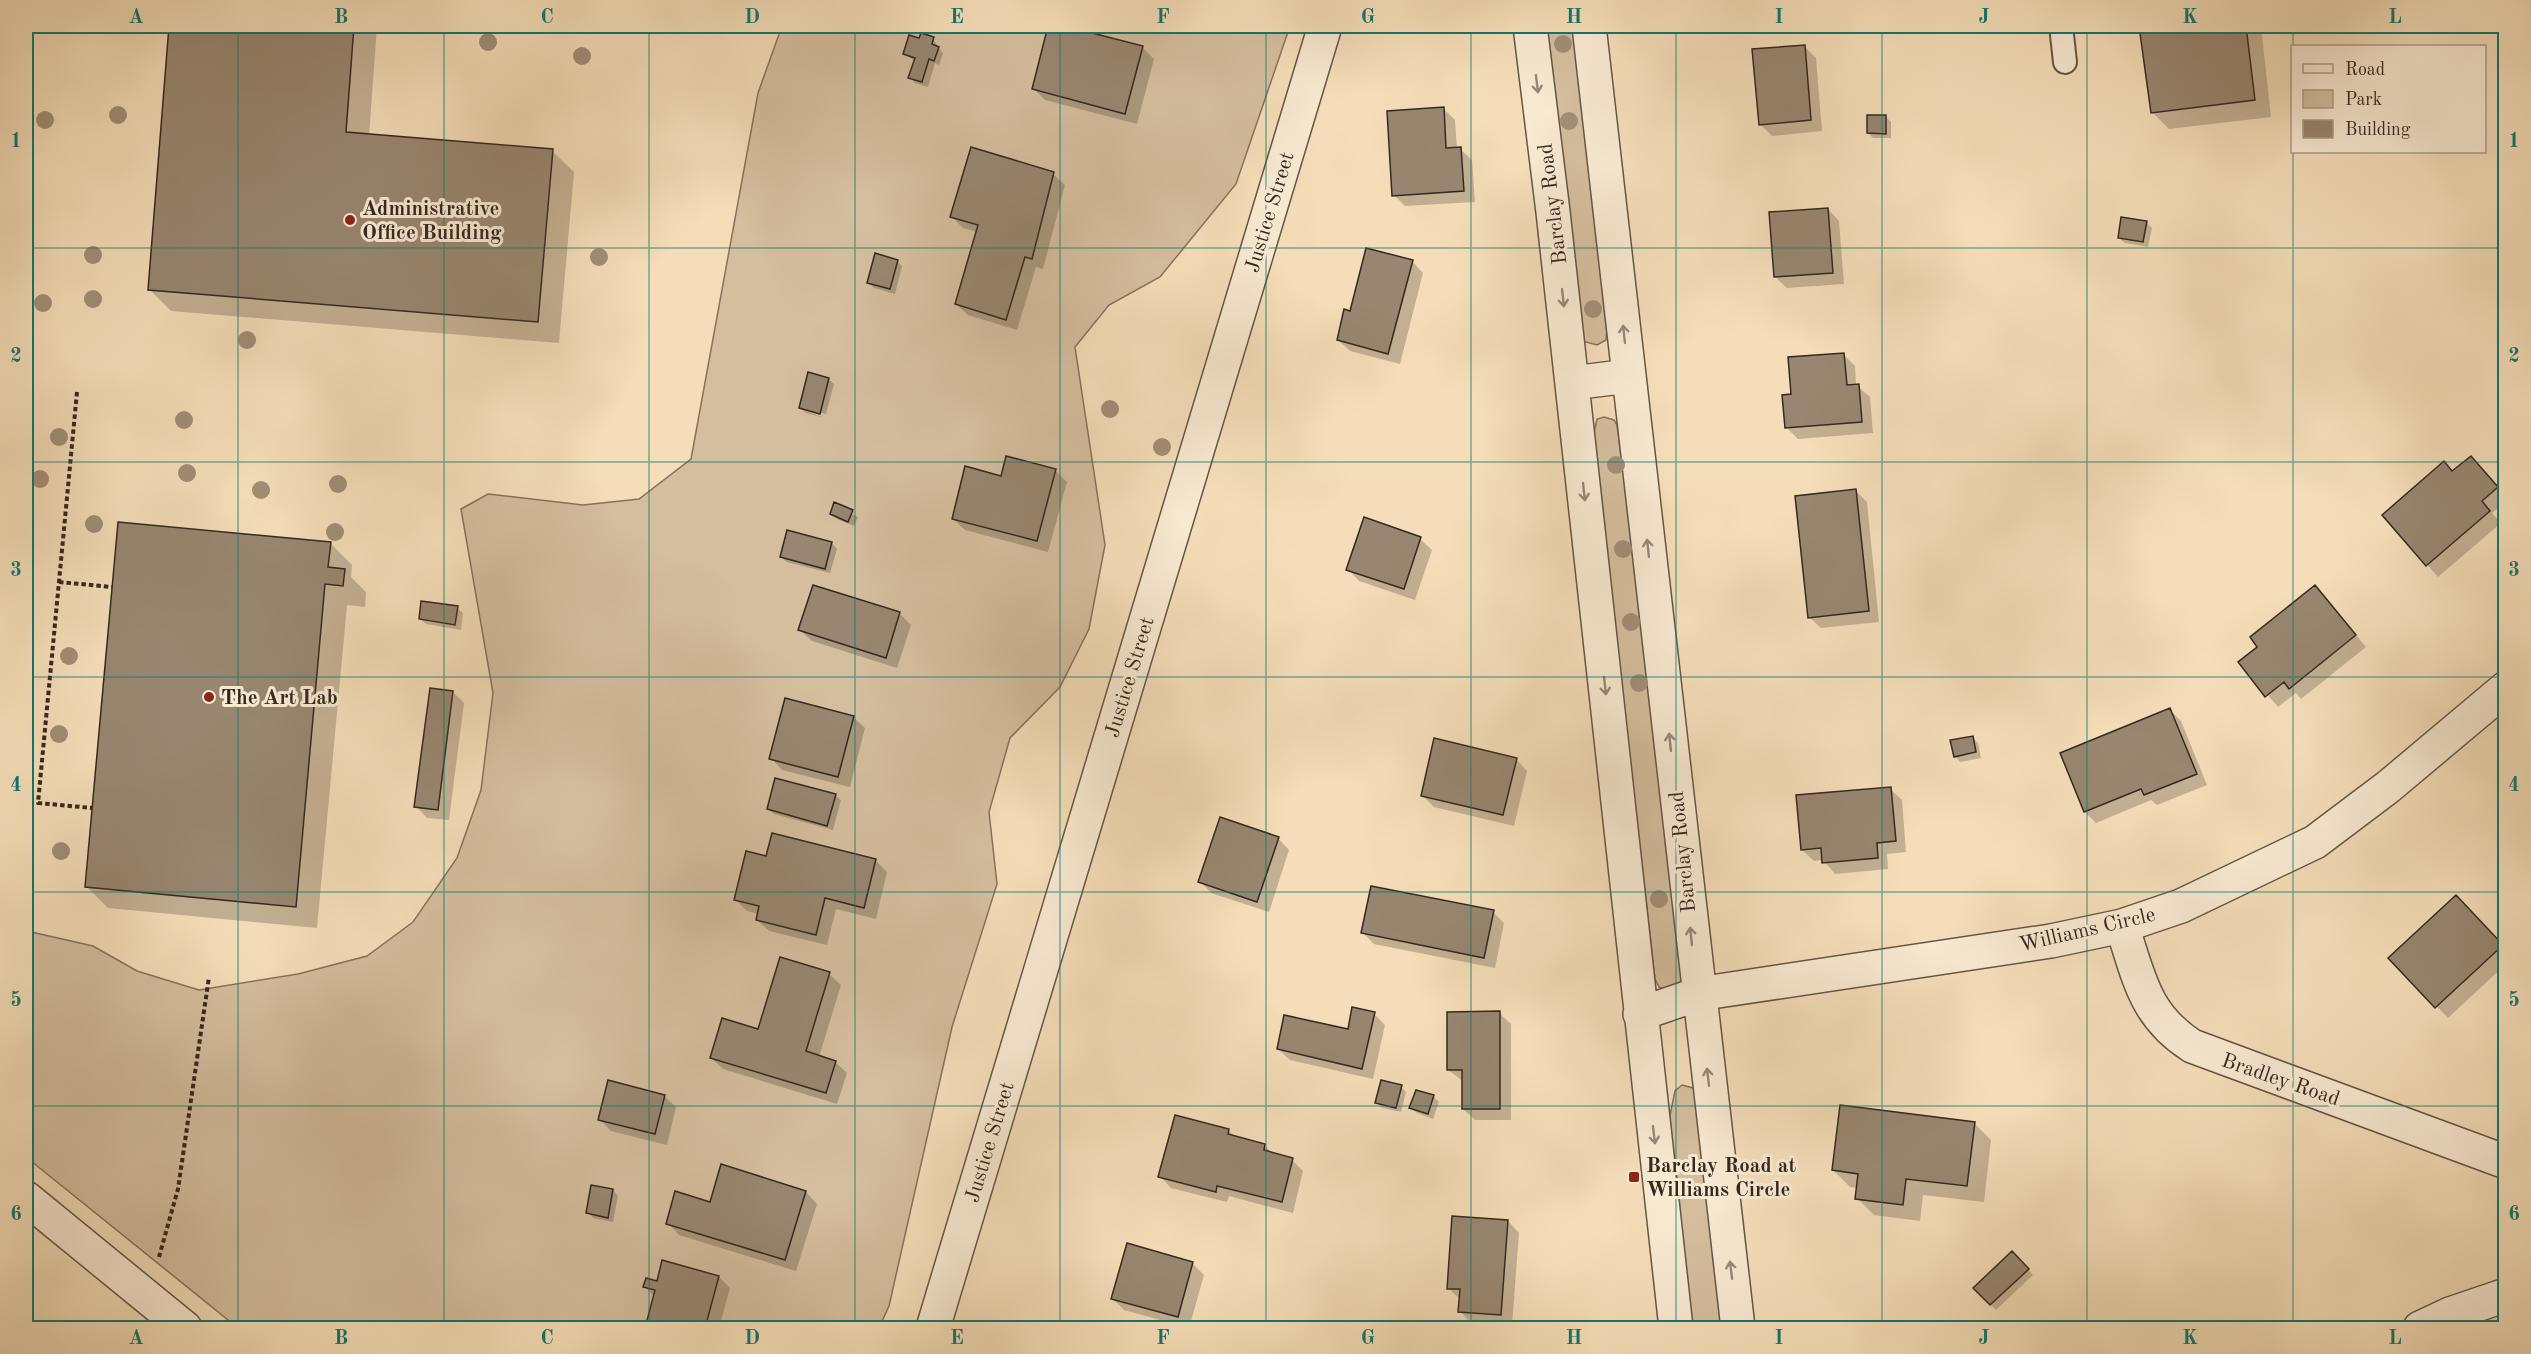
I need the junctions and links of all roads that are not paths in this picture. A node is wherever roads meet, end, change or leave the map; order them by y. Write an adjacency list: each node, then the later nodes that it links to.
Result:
1 (1325, 26): 16 (street, Justice Street)
2 (1530, 26): 7 (street, Barclay Road, one-way to 7)
3 (1589, 26): 6 (street, Barclay Road, one-way to 3)
4 (2061, 26): 5 (lane)
5 (2065, 62)
6 (1629, 376): 7 (street); 10 (street, Barclay Road, one-way to 6)
7 (1572, 382): 11 (street, Barclay Road, one-way to 11)
8 (2505, 688): 9 (street, Williams Circle)
9 (2122, 926): 10 (street, Williams Circle); 12 (street, Bradley Road)
10 (1698, 994): 11 (street, Williams Circle); 18 (street, Barclay Road, one-way to 10)
11 (1640, 1014): 17 (street, Barclay Road, one-way to 17)
12 (2505, 1162)
13 (26, 1198): 15 (street)
14 (2505, 1295): 19 (street)
15 (185, 1329)
16 (933, 1329)
17 (1676, 1329)
18 (1738, 1329)
19 (2420, 1329)

